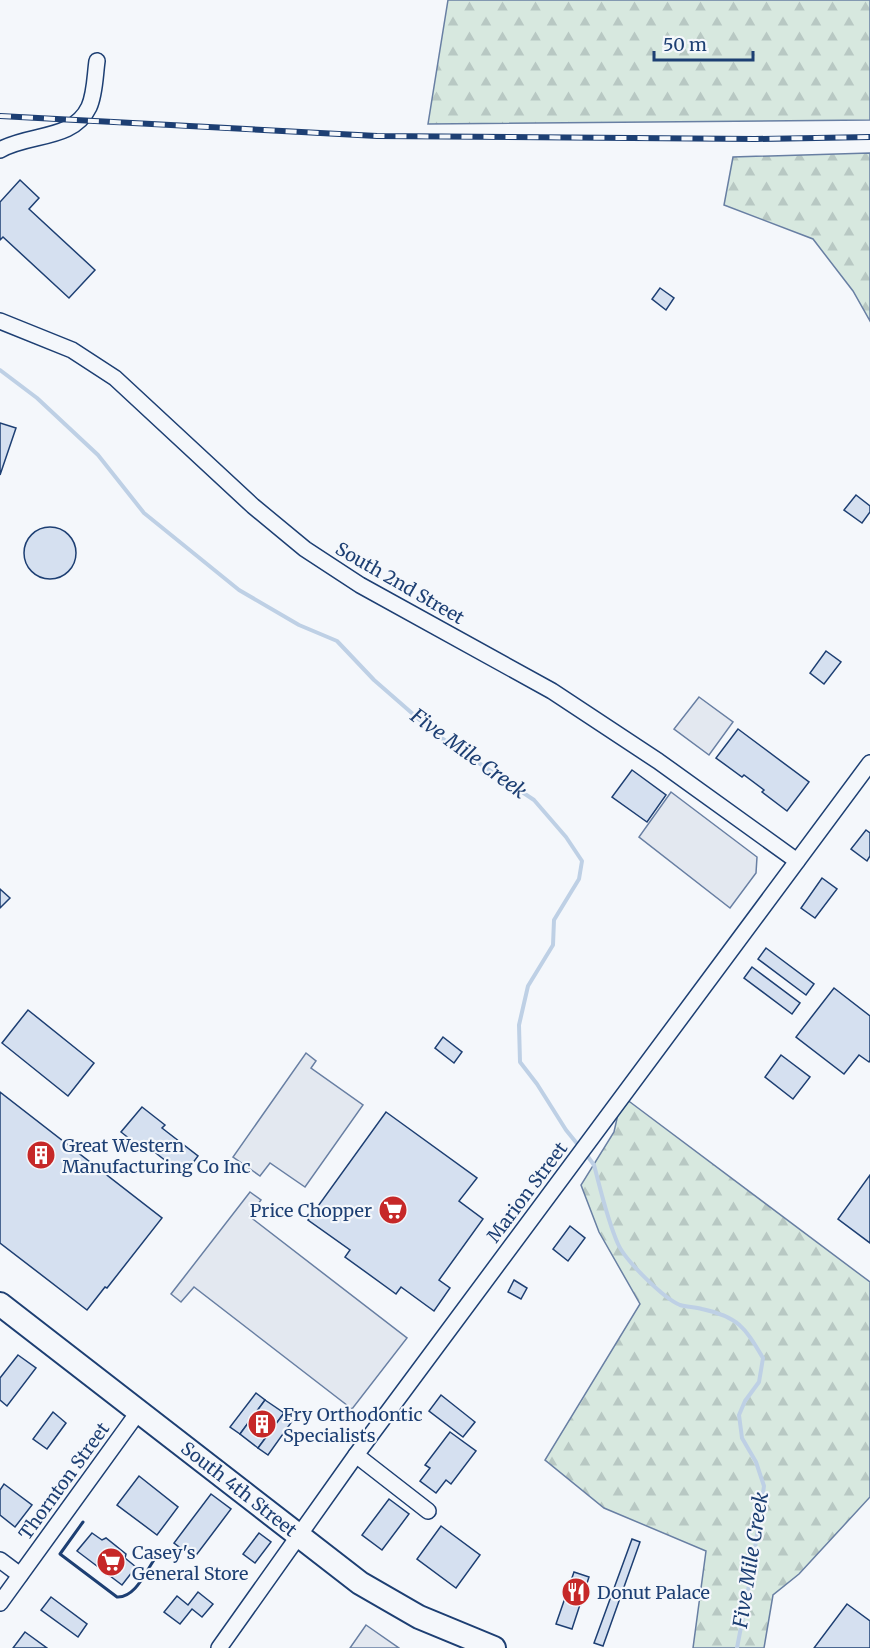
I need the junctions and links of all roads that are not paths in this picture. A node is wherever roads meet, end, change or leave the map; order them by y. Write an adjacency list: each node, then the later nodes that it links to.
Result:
1 (97, 61): 2 (street)
2 (0, 150)
3 (0, 321): 5 (street, South 2nd Street)
4 (870, 763): 5 (street, Marion Street)
5 (797, 861): 8 (street, Marion Street)
6 (0, 1304): 7 (highway, South 4th Street)
7 (139, 1411): 10 (highway, South 4th Street); 12 (street, Thornton Street)
8 (356, 1455): 9 (street); 10 (street, Marion Street)
9 (428, 1511)
10 (298, 1536): 14 (street, Marion Street); 15 (highway, South 4th Street)
11 (0, 1560): 12 (street)
12 (20, 1575): 13 (street, Thornton Street)
13 (0, 1603)
14 (219, 1648)
15 (494, 1648)

